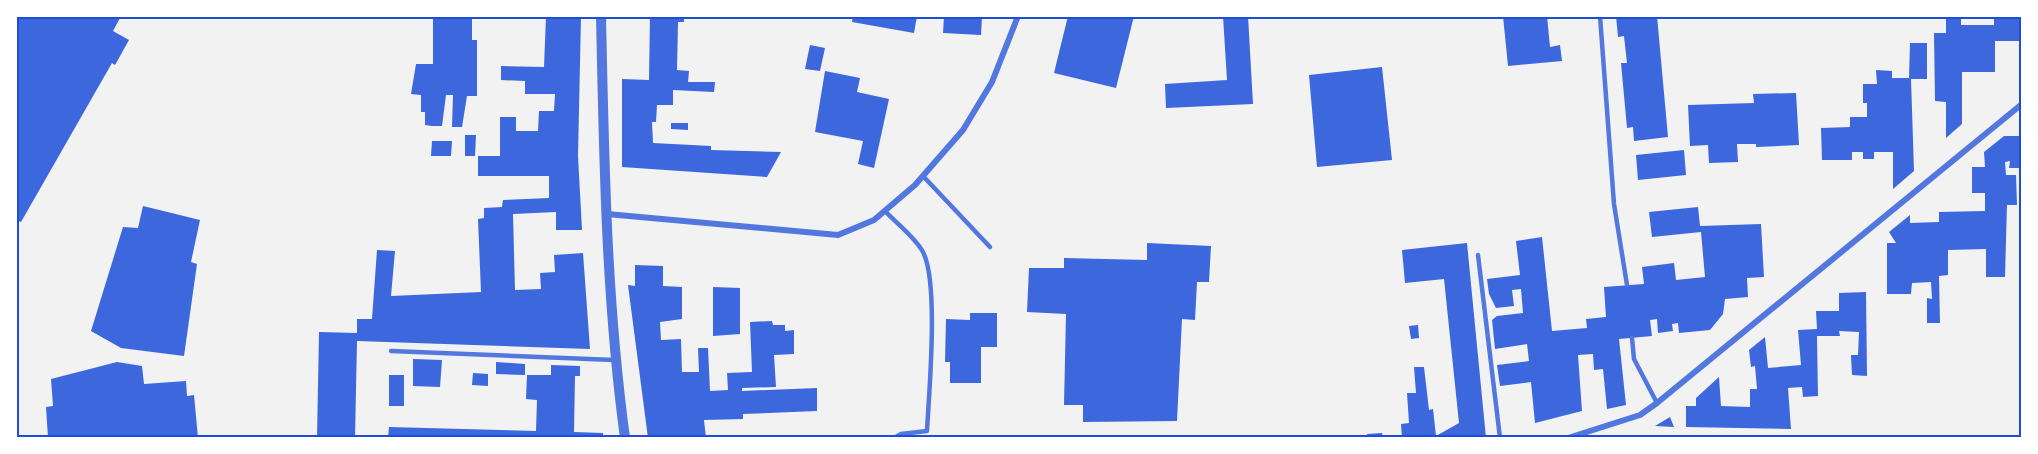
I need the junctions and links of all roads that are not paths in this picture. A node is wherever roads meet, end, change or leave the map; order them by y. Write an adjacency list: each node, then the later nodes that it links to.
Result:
1 (601, 16): 7 (street)
2 (1018, 16): 5 (street)
3 (1600, 16): 10 (lane)
4 (2022, 104): 14 (street)
5 (923, 176): 6 (street); 8 (lane)
6 (885, 211): 7 (street); 16 (lane)
7 (607, 214): 13 (street)
8 (990, 247)
9 (1478, 255): 17 (lane)
10 (1627, 285)
11 (1632, 338): 14 (lane)
12 (391, 351): 13 (lane)
13 (614, 360): 15 (street)
14 (1657, 403): 18 (street)
15 (625, 438)
16 (894, 438)
17 (1500, 438)
18 (1568, 438)

